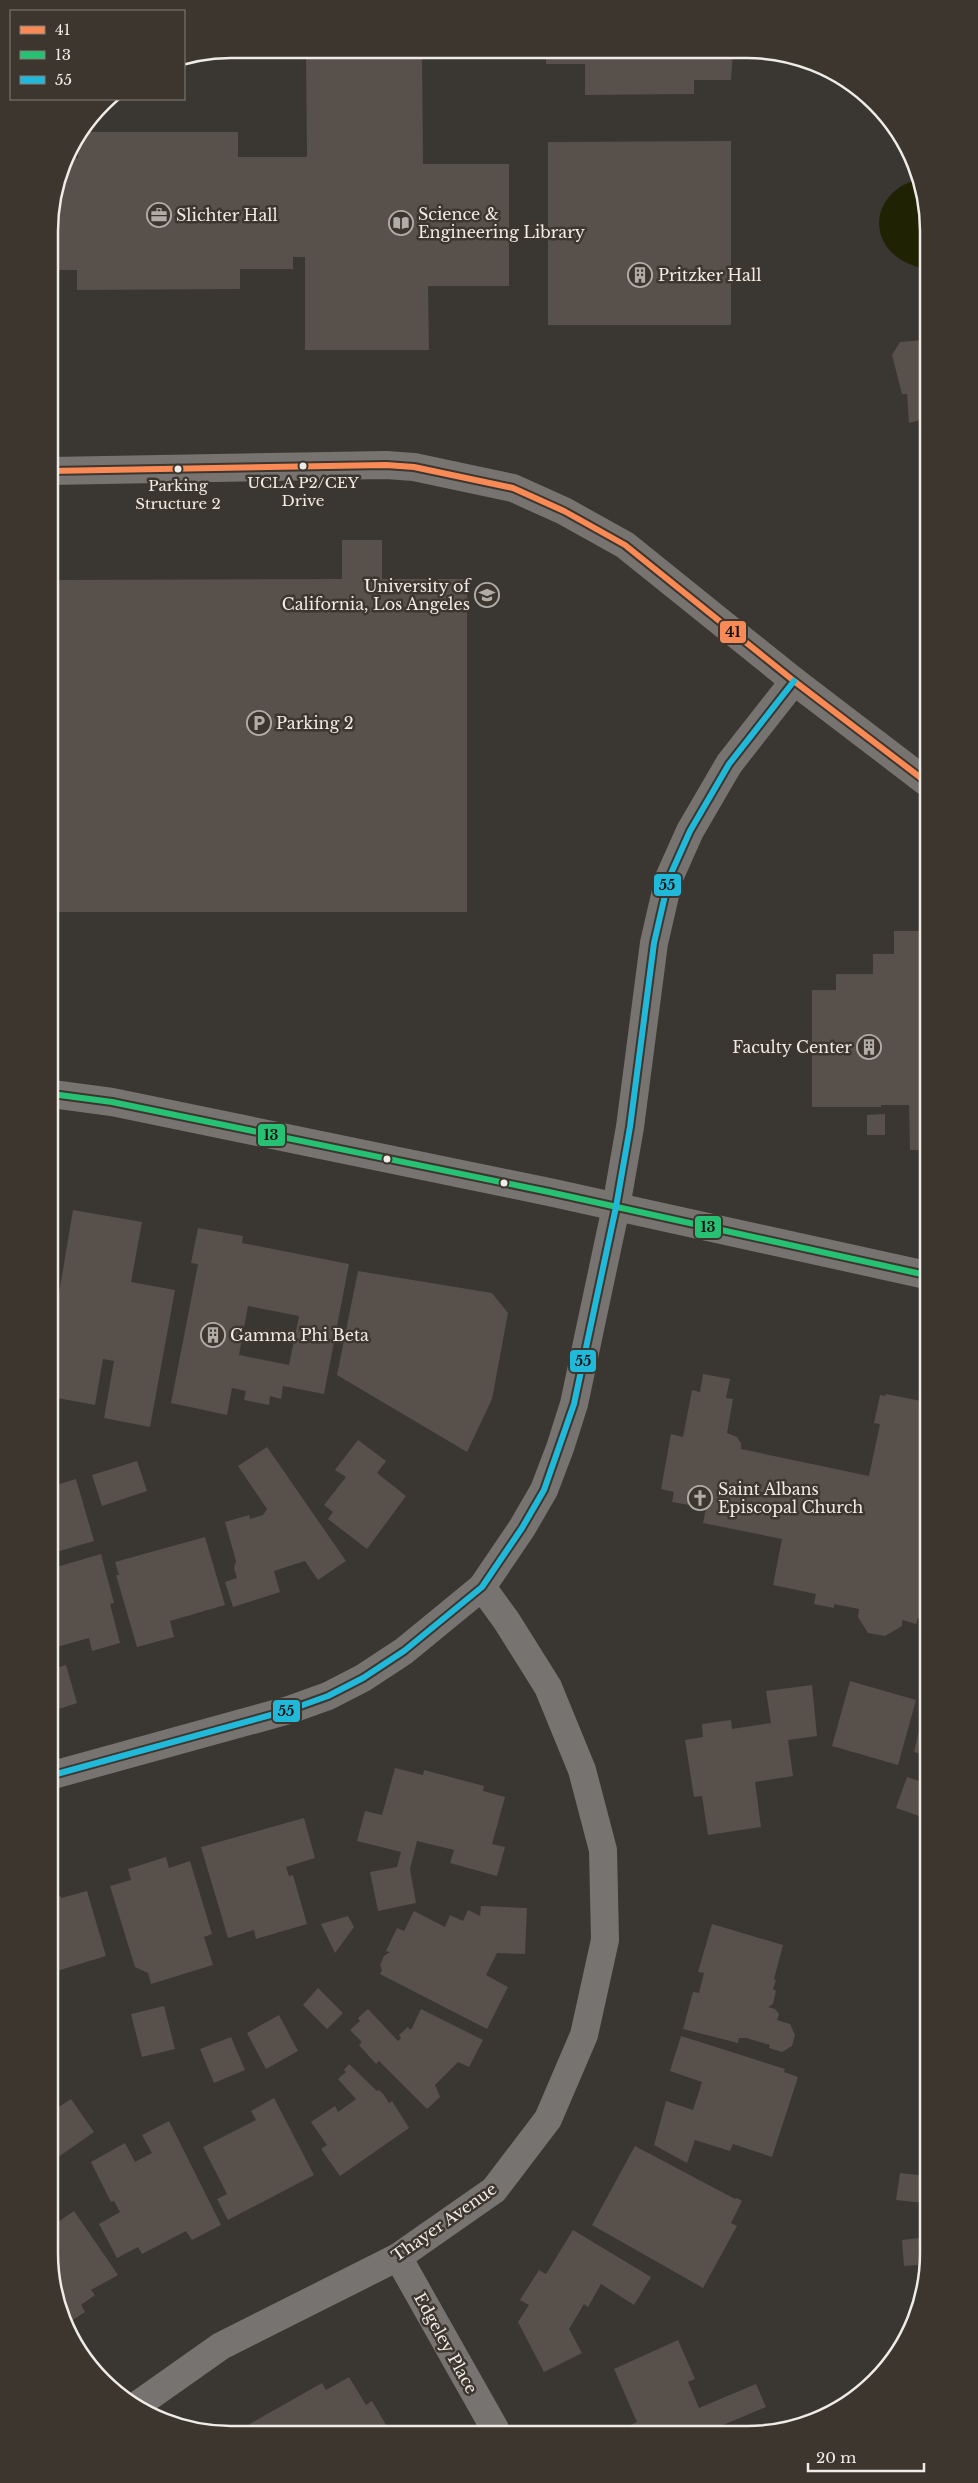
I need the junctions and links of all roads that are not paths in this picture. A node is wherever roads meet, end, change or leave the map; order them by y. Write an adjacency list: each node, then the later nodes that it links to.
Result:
1 (58, 470): 2 (street)
2 (794, 681): 3 (street); 5 (street)
3 (920, 777)
4 (58, 1095): 5 (street)
5 (616, 1207): 6 (street); 7 (street)
6 (920, 1274)
7 (482, 1587): 8 (street); 9 (street, Thayer Avenue)
8 (58, 1774)
9 (398, 2257): 10 (street, Thayer Avenue); 11 (street, Edgeley Place)
10 (143, 2401)
11 (493, 2426)

